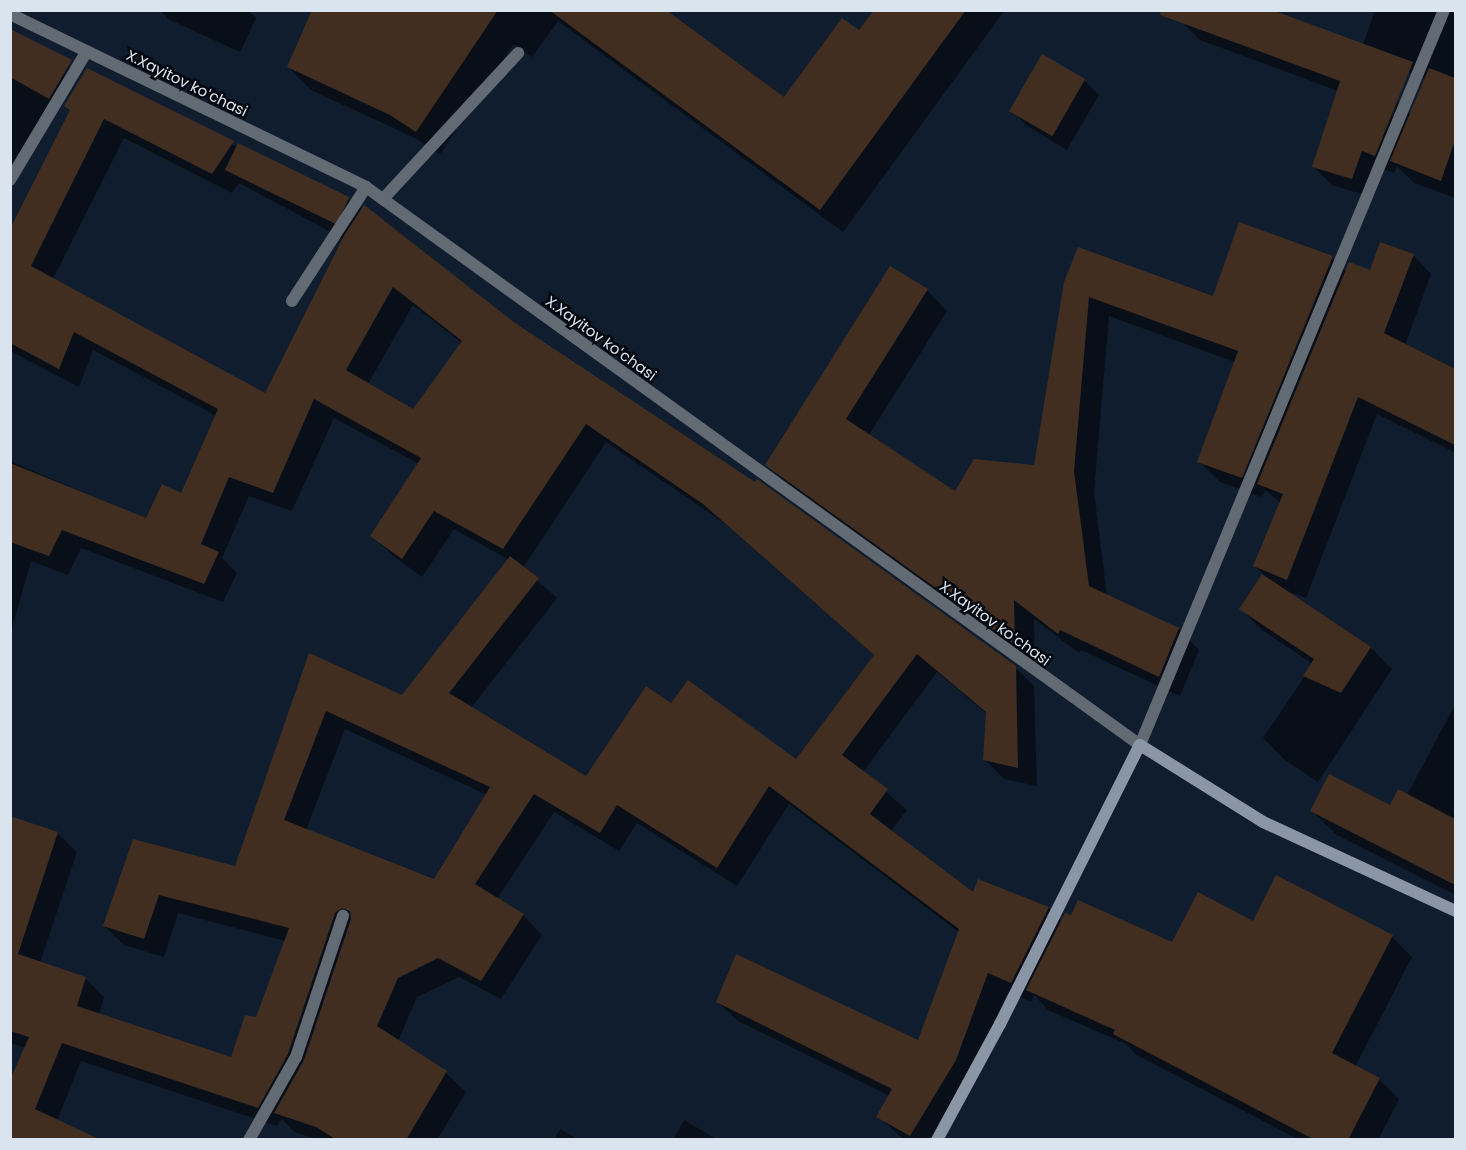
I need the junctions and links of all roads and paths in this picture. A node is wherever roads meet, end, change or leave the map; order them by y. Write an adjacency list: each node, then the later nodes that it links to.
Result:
1 (1444, 10): 9 (street)
2 (10, 14): 3 (street, X.Xayitov koʻchasi)
3 (87, 51): 5 (street); 6 (street, X.Xayitov koʻchasi)
4 (518, 53): 7 (street)
5 (10, 180)
6 (366, 187): 7 (street, X.Xayitov koʻchasi); 8 (street)
7 (383, 199): 9 (street, X.Xayitov koʻchasi)
8 (292, 301)
9 (1140, 745): 10 (street); 13 (street)
10 (1455, 910)
11 (343, 916): 12 (street)
12 (249, 1140)
13 (937, 1140)

